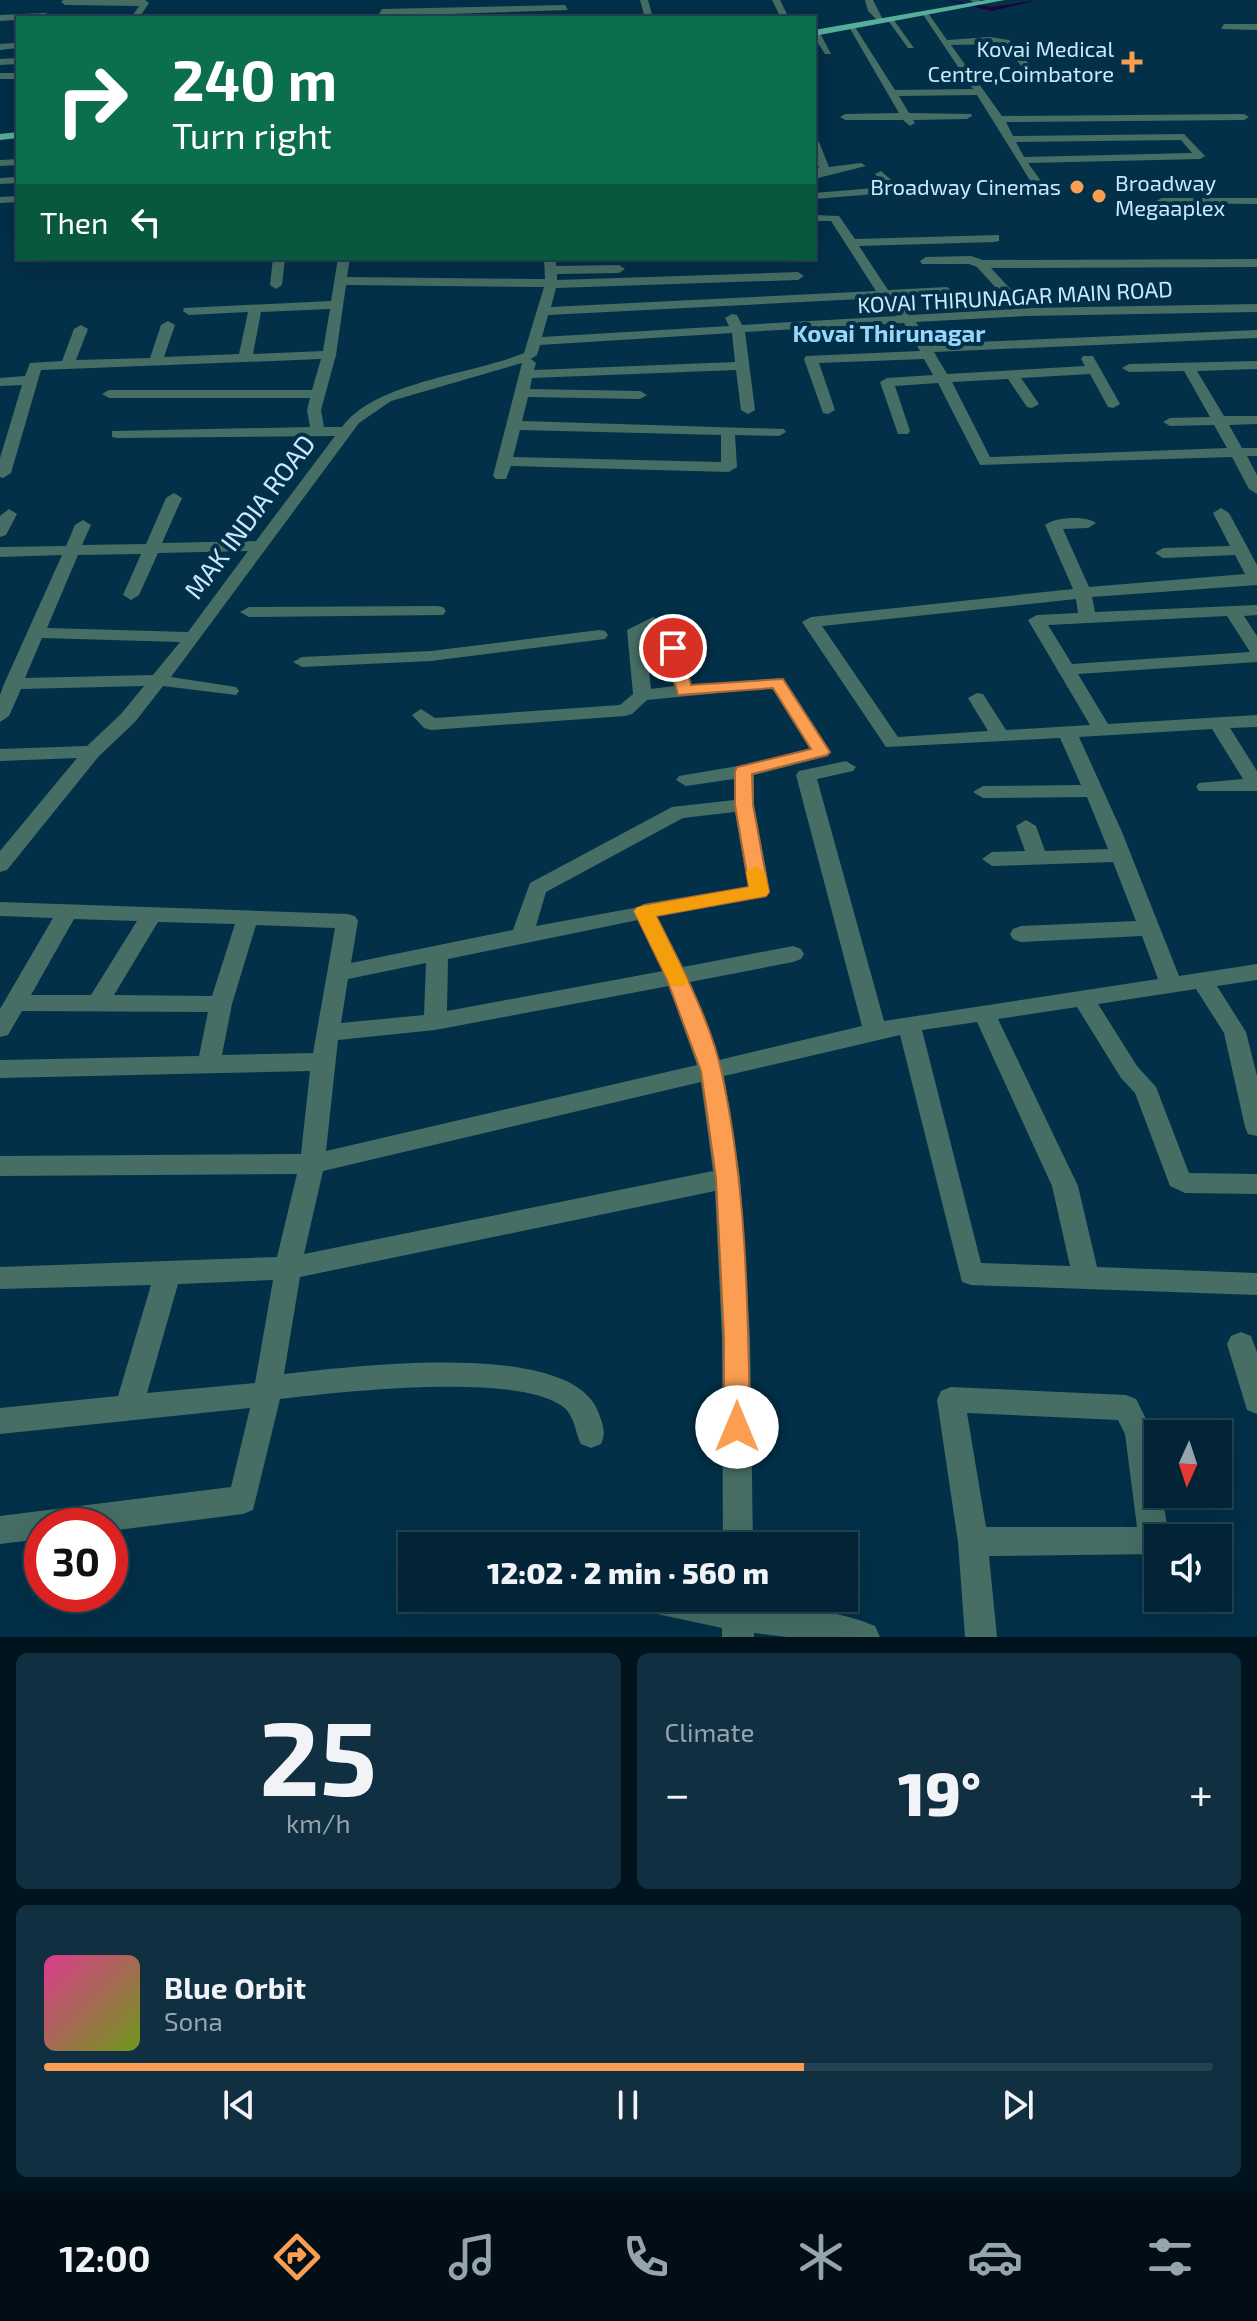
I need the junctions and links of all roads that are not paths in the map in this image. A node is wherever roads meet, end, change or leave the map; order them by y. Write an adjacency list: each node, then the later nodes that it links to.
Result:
1 (470, 0): 2 (street); 11 (street)
2 (486, 0)
3 (869, 0): 14 (street)
4 (1001, 0): 8 (main road)
5 (84, 1): 6 (street); 7 (street)
6 (127, 1): 13 (street)
7 (65, 2)
8 (974, 2): 9 (main road)
9 (952, 7): 12 (main road); 14 (main road)
10 (564, 9): 11 (street)
11 (384, 15)
12 (925, 15): 14 (main road); 21 (street)
13 (136, 16)
14 (885, 19): 15 (main road); 18 (main road); 22 (street)
15 (853, 27): 19 (main road); 26 (street)
16 (1224, 27): 17 (street)
17 (1257, 27)
18 (816, 32)
19 (816, 32)
20 (816, 34): 23 (street)
21 (945, 43): 24 (street); 25 (street)
22 (911, 46)
23 (828, 52)
24 (1035, 77)
25 (979, 92): 26 (street); 33 (street)
26 (892, 93): 29 (street)
27 (955, 105): 29 (street)
28 (854, 106): 29 (street)
29 (905, 115): 30 (street); 31 (street)
30 (967, 116)
31 (845, 117)
32 (1244, 117): 33 (street)
33 (999, 119): 34 (street)
34 (1009, 139): 35 (street); 35 (street)
35 (1021, 160): 39 (street)
36 (861, 166): 37 (street)
37 (818, 174)
38 (881, 174): 40 (street)
39 (1040, 188)
40 (816, 196)
41 (1162, 201): 42 (street)
42 (1257, 201)
43 (816, 218): 46 (street)
44 (995, 238): 45 (street)
45 (911, 240): 46 (street); 55 (street)
46 (851, 243): 58 (street)
47 (279, 260): 57 (street)
48 (344, 260): 56 (street)
49 (1257, 263): 50 (street)
50 (981, 264): 55 (street); 66 (street)
51 (623, 269): 52 (street)
52 (551, 274): 53 (street); 56 (street); 65 (street)
53 (715, 274): 54 (street); 59 (street)
54 (798, 276)
55 (936, 276): 58 (street); 67 (street)
56 (341, 281): 60 (street)
57 (276, 285)
58 (884, 294): 59 (street); 68 (street)
59 (723, 302): 65 (street); 71 (street)
60 (337, 305): 62 (street); 77 (street)
61 (1257, 308): 63 (street, KOVAI THIRUNAGAR MAIN ROAD)
62 (255, 309): 64 (street); 78 (street)
63 (1197, 309): 66 (street, KOVAI THIRUNAGAR MAIN ROAD); 73 (street)
64 (189, 311)
65 (543, 311): 75 (street)
66 (1025, 312): 67 (street, KOVAI THIRUNAGAR MAIN ROAD)
67 (965, 318): 68 (street, KOVAI THIRUNAGAR MAIN ROAD)
68 (909, 321): 71 (street, KOVAI THIRUNAGAR MAIN ROAD); 76 (street)
69 (168, 325): 79 (street)
70 (81, 329): 80 (street)
71 (738, 330): 75 (street, KOVAI THIRUNAGAR MAIN ROAD); 82 (street)
72 (1257, 334): 73 (street)
73 (1213, 335): 74 (street)
74 (1080, 341): 76 (street); 85 (street)
75 (532, 348): 87 (street); 105 (street, MAK INDIA ROAD)
76 (927, 352): 89 (street); 98 (street)
77 (329, 355): 78 (street); 94 (street)
78 (245, 358): 79 (street)
79 (156, 361): 80 (street)
80 (67, 365): 90 (street)
81 (1257, 365): 84 (street)
82 (743, 366): 86 (street); 97 (street)
83 (1129, 368): 84 (street)
84 (1189, 368): 101 (street)
85 (1094, 370): 88 (street); 96 (street)
86 (642, 371): 87 (street); 99 (street)
87 (527, 374): 92 (street)
88 (1012, 375): 89 (street); 95 (street)
89 (943, 378): 107 (street); 110 (street)
90 (30, 380): 91 (street); 113 (street)
91 (0, 382)
92 (522, 393): 99 (street); 103 (street)
93 (109, 394): 94 (street)
94 (318, 394): 104 (street)
95 (1032, 404)
96 (1113, 404)
97 (748, 410)
98 (828, 410)
99 (638, 412): 103 (street); 106 (street)
100 (1257, 420): 101 (street)
101 (1220, 421): 102 (street); 110 (street)
102 (1170, 422)
103 (514, 425): 112 (street)
104 (318, 431): 105 (street); 109 (street)
105 (346, 431): 122 (street, MAK INDIA ROAD)
106 (728, 431): 108 (street); 112 (street)
107 (903, 431)
108 (779, 432)
109 (117, 434)
110 (1237, 452): 111 (street); 115 (street)
111 (1257, 452)
112 (506, 461): 114 (street)
113 (3, 473)
114 (501, 476)
115 (1257, 489)
116 (174, 498): 123 (street)
117 (1221, 513): 125 (street)
118 (9, 514): 121 (street)
119 (1088, 523): 129 (street)
120 (83, 525): 124 (street)
121 (0, 532)
122 (262, 546): 123 (street); 141 (street, MAK INDIA ROAD)
123 (152, 548): 124 (street); 130 (street)
124 (72, 550): 126 (street); 139 (street)
125 (1241, 550): 127 (street); 128 (street)
126 (0, 552)
127 (1163, 553)
128 (1256, 579): 129 (street)
129 (1083, 593): 131 (street); 136 (street)
130 (131, 595)
131 (1026, 600): 137 (street); 159 (street)
132 (1257, 610): 134 (street)
133 (437, 611): 135 (street)
134 (1232, 611): 136 (street); 143 (street)
135 (249, 612)
136 (1088, 618): 137 (street)
137 (1037, 620): 146 (street)
138 (653, 622): 151 (street)
139 (34, 633): 141 (street); 148 (street)
140 (599, 635): 145 (street)
141 (193, 637): 147 (street, MAK INDIA ROAD)
142 (673, 648): 150 (street)
143 (1257, 649)
144 (1257, 657): 146 (street)
145 (302, 662)
146 (1064, 670): 157 (street)
147 (158, 680): 148 (street); 149 (street); 160 (street, MAK INDIA ROAD)
148 (13, 684): 154 (street)
149 (230, 691)
150 (684, 691): 151 (street); 163 (street)
151 (642, 695): 153 (street)
152 (977, 698): 159 (street)
153 (421, 715)
154 (0, 716)
155 (1257, 721): 156 (street)
156 (1217, 723): 157 (street); 165 (street)
157 (1102, 730): 158 (street)
158 (1067, 732): 159 (street); 167 (street)
159 (999, 734)
160 (92, 752): 161 (street); 174 (street, MAK INDIA ROAD)
161 (0, 755)
162 (846, 767): 198 (street)
163 (744, 771): 164 (street); 169 (street)
164 (686, 780)
165 (1256, 783): 166 (street)
166 (1206, 787)
167 (1093, 791): 168 (street); 171 (street)
168 (983, 792)
169 (744, 805): 177 (street); 182 (street)
170 (1026, 826): 172 (street)
171 (1120, 855): 172 (street); 180 (street)
172 (1037, 857): 173 (street)
173 (992, 859)
174 (0, 865)
175 (0, 909): 176 (street)
176 (68, 910): 178 (street); 192 (street)
177 (644, 911): 182 (street); 187 (street)
178 (152, 914): 179 (street); 191 (street)
179 (248, 918): 186 (street); 193 (street)
180 (1149, 928): 181 (street); 189 (street)
181 (1021, 934)
182 (522, 936): 183 (street)
183 (437, 953): 186 (street); 195 (street)
184 (793, 954): 187 (street)
185 (1257, 972): 188 (street)
186 (340, 973): 199 (street)
187 (677, 977): 195 (street); 203 (street)
188 (1202, 981): 189 (street); 204 (street)
189 (1172, 985): 190 (street)
190 (1084, 1000): 194 (street); 208 (street)
191 (99, 1001): 192 (street); 193 (street)
192 (14, 1003): 197 (street)
193 (221, 1004): 201 (street)
194 (984, 1013): 196 (street); 212 (street)
195 (435, 1022): 199 (street)
196 (909, 1024): 198 (street); 212 (street)
197 (0, 1029)
198 (875, 1031): 203 (street)
199 (328, 1033): 200 (street)
200 (323, 1062): 201 (street); 205 (street)
201 (209, 1064): 202 (street)
202 (0, 1069)
203 (711, 1071): 205 (street); 207 (street)
204 (1257, 1127)
205 (312, 1164): 206 (street); 209 (street)
206 (0, 1166)
207 (727, 1178): 209 (street); 221 (street)
208 (1257, 1184)
209 (288, 1268): 210 (street); 215 (street)
210 (168, 1273): 211 (street); 217 (street)
211 (0, 1278)
212 (1086, 1278): 213 (street)
213 (1257, 1284)
214 (1241, 1344): 216 (street)
215 (268, 1391): 217 (street); 219 (street); 220 (street)
216 (1257, 1401)
217 (128, 1409): 218 (street)
218 (0, 1421)
219 (591, 1435)
220 (0, 1530)
221 (738, 1532)
222 (973, 1542): 222 (street); 226 (street)
223 (714, 1612): 224 (street)
224 (738, 1617): 225 (street)
225 (864, 1637)
226 (981, 1637)

